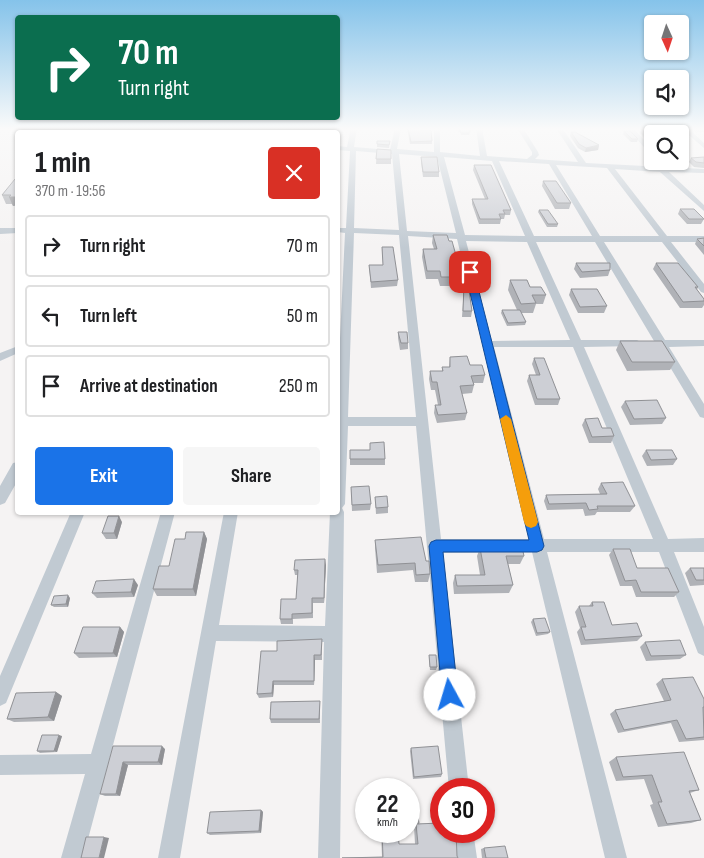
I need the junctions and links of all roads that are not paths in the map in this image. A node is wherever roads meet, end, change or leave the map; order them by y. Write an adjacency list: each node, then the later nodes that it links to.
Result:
1 (349, 168): 11 (street)
2 (396, 168): 13 (street)
3 (443, 168): 14 (street)
4 (494, 168): 15 (street)
5 (555, 168): 18 (street)
6 (610, 168): 16 (street)
7 (661, 170): 8 (street); 9 (street)
8 (704, 171)
9 (704, 209)
10 (15, 230): 12 (street)
11 (343, 230): 13 (street); 26 (street)
12 (0, 231)
13 (404, 232): 14 (street); 29 (street)
14 (461, 237): 15 (street); 22 (street)
15 (530, 239): 18 (street); 20 (street)
16 (666, 239): 17 (street); 18 (street); 19 (street)
17 (704, 239)
18 (598, 240): 23 (street)
19 (704, 290)
20 (576, 342): 22 (street); 23 (street); 36 (street)
21 (704, 343): 23 (street)
22 (487, 344): 39 (street)
23 (663, 344): 27 (street)
24 (15, 350): 25 (street)
25 (0, 357)
26 (340, 373)
27 (704, 414)
28 (340, 421): 29 (street)
29 (423, 422): 38 (street)
30 (14, 480): 31 (street)
31 (0, 499)
32 (77, 515): 43 (street)
33 (167, 515): 44 (street)
34 (230, 515): 40 (street)
35 (337, 515): 41 (street)
36 (663, 544): 37 (street); 39 (street); 42 (street)
37 (704, 545)
38 (436, 546): 39 (street); 46 (street)
39 (537, 546): 52 (street)
40 (210, 633): 41 (street); 49 (street)
41 (333, 634): 50 (street)
42 (704, 648)
43 (0, 698)
44 (98, 764): 45 (street); 48 (street)
45 (0, 765)
46 (458, 778)
47 (464, 843): 51 (street)
48 (72, 858)
49 (169, 858)
50 (329, 858)
51 (466, 858)
52 (616, 858)

